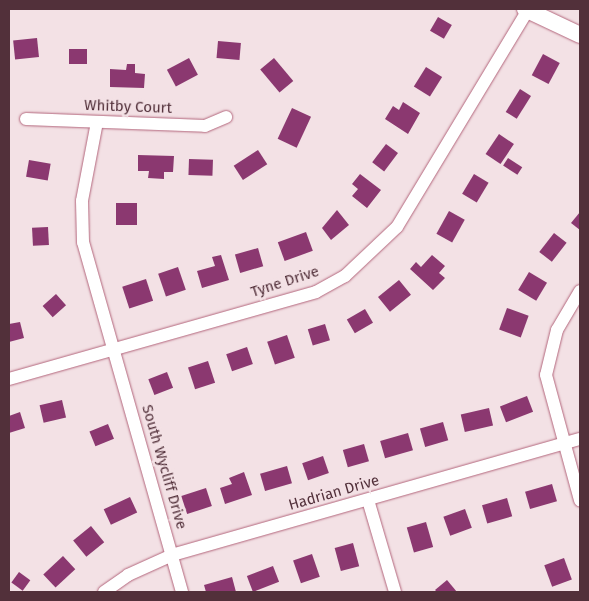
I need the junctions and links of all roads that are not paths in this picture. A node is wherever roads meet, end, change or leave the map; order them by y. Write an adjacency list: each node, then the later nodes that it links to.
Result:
1 (526, 10): 2 (street); 7 (street, Tyne Drive)
2 (580, 35)
3 (226, 118): 5 (street, Whitby Court)
4 (26, 119): 5 (street, Whitby Court)
5 (97, 122): 7 (street, South Wycliff Drive)
6 (580, 291): 10 (street)
7 (113, 351): 8 (street, Tyne Drive); 13 (street, South Wycliff Drive)
8 (9, 379)
9 (580, 439): 10 (street, Hadrian Drive)
10 (564, 443): 11 (street, Hadrian Drive); 12 (street)
11 (368, 500): 13 (street, Hadrian Drive); 16 (street)
12 (580, 500)
13 (172, 555): 14 (street, Hadrian Drive); 15 (street, South Wycliff Drive)
14 (104, 592)
15 (182, 592)
16 (394, 592)

